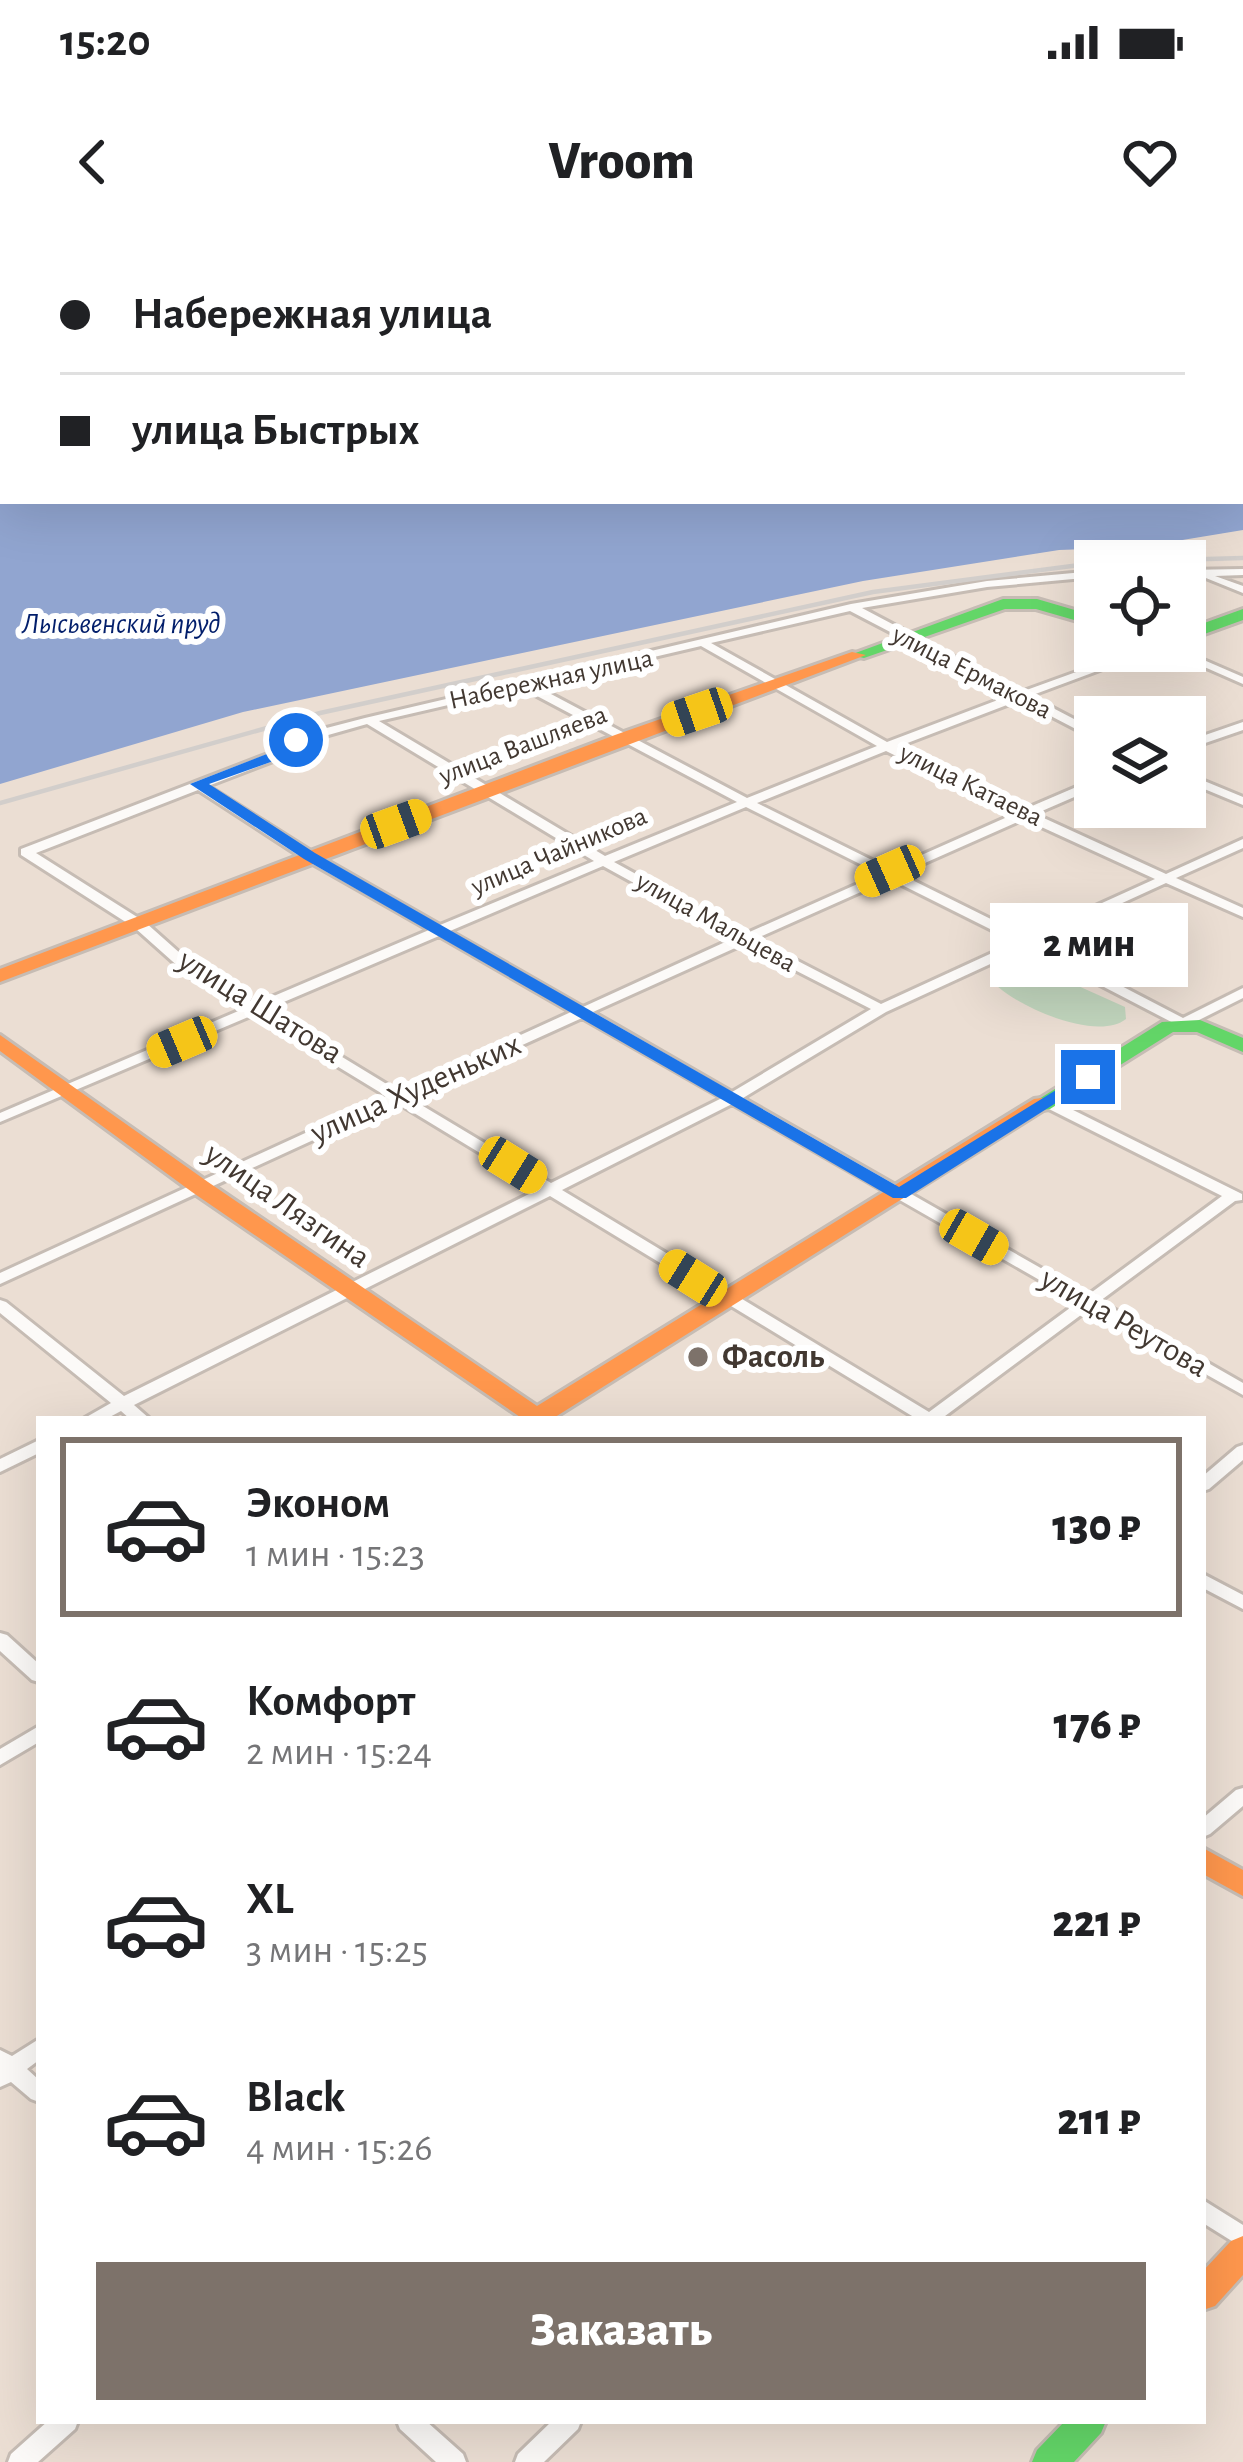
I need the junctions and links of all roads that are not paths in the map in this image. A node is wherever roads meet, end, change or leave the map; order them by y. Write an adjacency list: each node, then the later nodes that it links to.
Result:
1 (1243, 572): 2 (street)
2 (1206, 573)
3 (1074, 576): 6 (street, Набережная улица)
4 (1206, 578): 5 (street)
5 (1243, 590)
6 (850, 607): 10 (street, улица Ермакова); 11 (street, Набережная улица)
7 (1243, 614): 9 (street)
8 (1074, 615): 10 (street, улица Вашляева)
9 (1206, 629)
10 (906, 639): 16 (street, улица Вашляева); 17 (street, улица Ермакова)
11 (705, 644): 15 (street, Набережная улица); 16 (street, улица Катаева)
12 (1206, 665): 14 (street)
13 (1085, 672): 17 (street, улица Чайникова)
14 (1243, 681)
15 (526, 685): 18 (street, Набережная улица); 22 (street)
16 (772, 686): 22 (street, улица Вашляева); 23 (street, улица Катаева)
17 (1016, 696): 19 (street, улица Ермакова); 23 (street, улица Чайникова)
18 (369, 720): 24 (street, Набережная улица); 27 (street, улица Мальцева)
19 (1074, 725)
20 (1243, 725): 21 (street)
21 (1206, 738)
22 (621, 739): 27 (street, улица Вашляева); 29 (street)
23 (893, 748): 29 (street, улица Чайникова); 30 (street, улица Катаева)
24 (197, 784): 32 (street, Набережная улица); 33 (street, улица Реутова)
25 (1206, 786): 28 (street)
26 (1074, 792): 30 (street, улица Худеньких)
27 (483, 793): 33 (street, улица Вашляева); 34 (street, улица Мальцева)
28 (1243, 801)
29 (752, 803): 34 (street, улица Чайникова); 35 (street)
30 (1027, 813): 35 (street, улица Худеньких); 36 (street, улица Катаева)
31 (1243, 843): 36 (street)
32 (26, 852): 38 (street, улица Шатова)
33 (309, 856): 38 (street, улица Вашляева); 39 (street, улица Реутова)
34 (607, 863): 39 (street, улица Чайникова); 40 (street, улица Мальцева)
35 (890, 871): 40 (street, улица Худеньких); 41 (street)
36 (1163, 877): 37 (street, улица Катаева); 41 (street)
37 (1243, 913)
38 (140, 925): 42 (street, улица Вашляева); 45 (street, улица Шатова)
39 (444, 933): 45 (street, улица Чайникова); 46 (street, улица Реутова)
40 (740, 938): 44 (street, улица Мальцева); 46 (street, улица Худеньких)
41 (1030, 940): 44 (street); 47 (street)
42 (0, 976)
43 (1243, 992): 47 (street)
44 (880, 1009): 52 (street)
45 (259, 1010): 50 (street, улица Чайникова); 51 (street, улица Шатова)
46 (584, 1015): 51 (street, улица Худеньких); 52 (street, улица Реутова)
47 (1183, 1024): 49 (street); 53 (street)
48 (0, 1041): 50 (street, улица Лязгина)
49 (1243, 1046)
50 (67, 1090): 54 (street, улица Чайникова); 55 (street, улица Лязгина)
51 (401, 1094): 55 (street, улица Худеньких); 56 (street, улица Шатова)
52 (731, 1099): 56 (street); 57 (street, улица Реутова)
53 (1048, 1102): 57 (street); 58 (street)
54 (0, 1118)
55 (200, 1187): 59 (street, улица Худеньких); 60 (street, улица Лязгина)
56 (550, 1188): 60 (street); 61 (street, улица Шатова)
57 (899, 1194): 61 (street); 62 (street, улица Реутова)
58 (1238, 1197): 62 (street)
59 (0, 1279)
60 (353, 1292): 65 (street); 68 (street, улица Лязгина)
61 (728, 1301): 69 (street); 70 (street, улица Шатова)
62 (1087, 1301): 64 (street, улица Реутова); 71 (street)
63 (0, 1306): 65 (street)
64 (1243, 1390)
65 (121, 1404): 66 (street); 67 (street)
66 (98, 1416)
67 (137, 1416)
68 (534, 1416)
69 (540, 1416)
70 (924, 1416)
71 (933, 1416)
72 (36, 1448): 74 (street)
73 (1243, 1451): 75 (street)
74 (0, 1466)
75 (1206, 1482)
76 (1206, 1582): 77 (street)
77 (1243, 1603)
78 (0, 1640): 79 (street)
79 (36, 1672)
80 (36, 1735): 81 (street)
81 (0, 1758)
82 (1243, 1795): 83 (street)
83 (1206, 1826)
84 (1206, 1861): 85 (street)
85 (1243, 1885)
86 (36, 2050): 87 (street)
87 (4, 2068): 88 (street)
88 (36, 2090)
89 (1206, 2212): 90 (street)
90 (1243, 2238)
91 (1243, 2251): 92 (street)
92 (1206, 2291)
93 (63, 2424): 97 (street)
94 (412, 2424): 98 (street)
95 (566, 2424): 99 (street)
96 (1085, 2424): 100 (street)
97 (20, 2462)
98 (454, 2462)
99 (527, 2462)
100 (1050, 2462)

